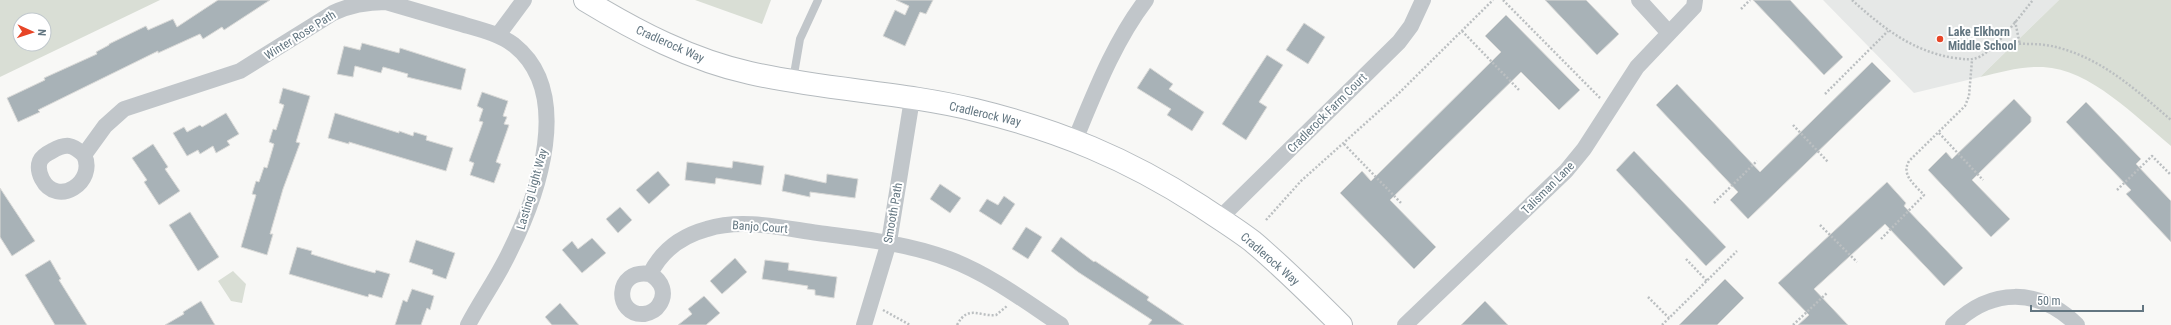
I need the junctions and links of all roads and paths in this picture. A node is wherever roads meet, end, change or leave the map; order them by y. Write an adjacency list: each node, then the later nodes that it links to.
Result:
1 (524, 0): 18 (street)
2 (585, 0): 22 (street, Cradlerock Way)
3 (818, 0): 22 (lane)
4 (1146, 0): 30 (street)
5 (1423, 0): 40 (street, Cradlerock Farm Court)
6 (1493, 0): 15 (path)
7 (1503, 0): 26 (path)
8 (1640, 0): 17 (street)
9 (1695, 0): 17 (street, Talisman Lane)
10 (1750, 0): 13 (path)
11 (1852, 0): 16 (path)
12 (2033, 0): 14 (path)
13 (1741, 9)
14 (2015, 21): 19 (path); 20 (path)
15 (1462, 31): 23 (path); 31 (path)
16 (1888, 31): 21 (path); 24 (path)
17 (1669, 33): 26 (street, Talisman Lane)
18 (498, 35): 32 (street, Winter Rose Path); 55 (street, Lasting Light Way)
19 (1995, 43): 20 (path); 21 (path)
20 (2020, 44): 27 (path)
21 (1972, 60): 29 (path)
22 (793, 81): 25 (street, Cradlerock Way)
23 (1519, 90)
24 (1826, 94)
25 (912, 99): 30 (street, Cradlerock Way); 44 (street, Smooth Path)
26 (1610, 109): 61 (street, Talisman Lane)
27 (2171, 120)
28 (1793, 126): 34 (path)
29 (1939, 133): 36 (path); 43 (path)
30 (1076, 140): 40 (street, Cradlerock Way)
31 (1344, 144): 38 (path); 41 (path)
32 (84, 155)
33 (1757, 161): 39 (path)
34 (1828, 162)
35 (2171, 175): 37 (path)
36 (1983, 180)
37 (2117, 190)
38 (1401, 203)
39 (1714, 203)
40 (1220, 218): 60 (street, Cradlerock Way)
41 (1266, 220)
42 (1820, 225): 47 (path)
43 (1881, 239)
44 (889, 242): 48 (street, Banjo Court); 51 (street, Banjo Court); 53 (street, Smooth Path)
45 (1737, 251): 49 (path)
46 (1686, 259): 49 (path)
47 (1858, 262)
48 (650, 274)
49 (1707, 281): 54 (path)
50 (1827, 293): 63 (path)
51 (1016, 295): 58 (path); 59 (street, Banjo Court)
52 (1648, 296): 54 (path)
53 (872, 304): 56 (street, Smooth Path); 57 (path)
54 (1669, 318): 62 (path)
55 (468, 325)
56 (864, 325)
57 (910, 325)
58 (957, 325)
59 (1061, 325)
60 (1341, 325)
61 (1405, 325)
62 (1662, 325)
63 (1793, 325)
64 (1953, 325): 65 (street)
65 (2077, 325)

